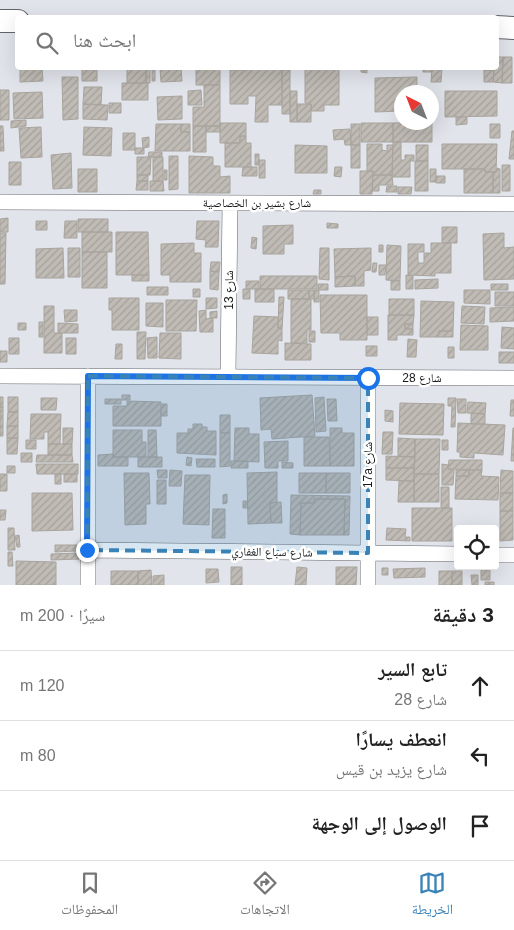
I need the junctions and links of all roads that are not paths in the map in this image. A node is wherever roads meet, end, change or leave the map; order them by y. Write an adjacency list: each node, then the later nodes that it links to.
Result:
1 (0, 21): 2 (main road)
2 (15, 21)
3 (499, 28): 4 (main road)
4 (514, 28)
5 (0, 202): 6 (street, شارع بشير بن الخصاصية)
6 (230, 203): 7 (street, شارع بشير بن الخصاصية); 10 (street, شارع 13)
7 (514, 204)
8 (0, 376): 9 (street, شارع 28)
9 (88, 376): 10 (street, شارع 28); 13 (street)
10 (228, 376): 11 (street, شارع 28)
11 (368, 378): 12 (street, شارع 28); 14 (street, 17a شارع)
12 (514, 378)
13 (87, 550): 14 (street, شارع سباع الغفاري); 18 (street)
14 (368, 554): 15 (street, شارع سباع الغفاري); 19 (street, 17a شارع)
15 (454, 554)
16 (499, 555): 17 (street)
17 (514, 555)
18 (88, 585)
19 (368, 585)

